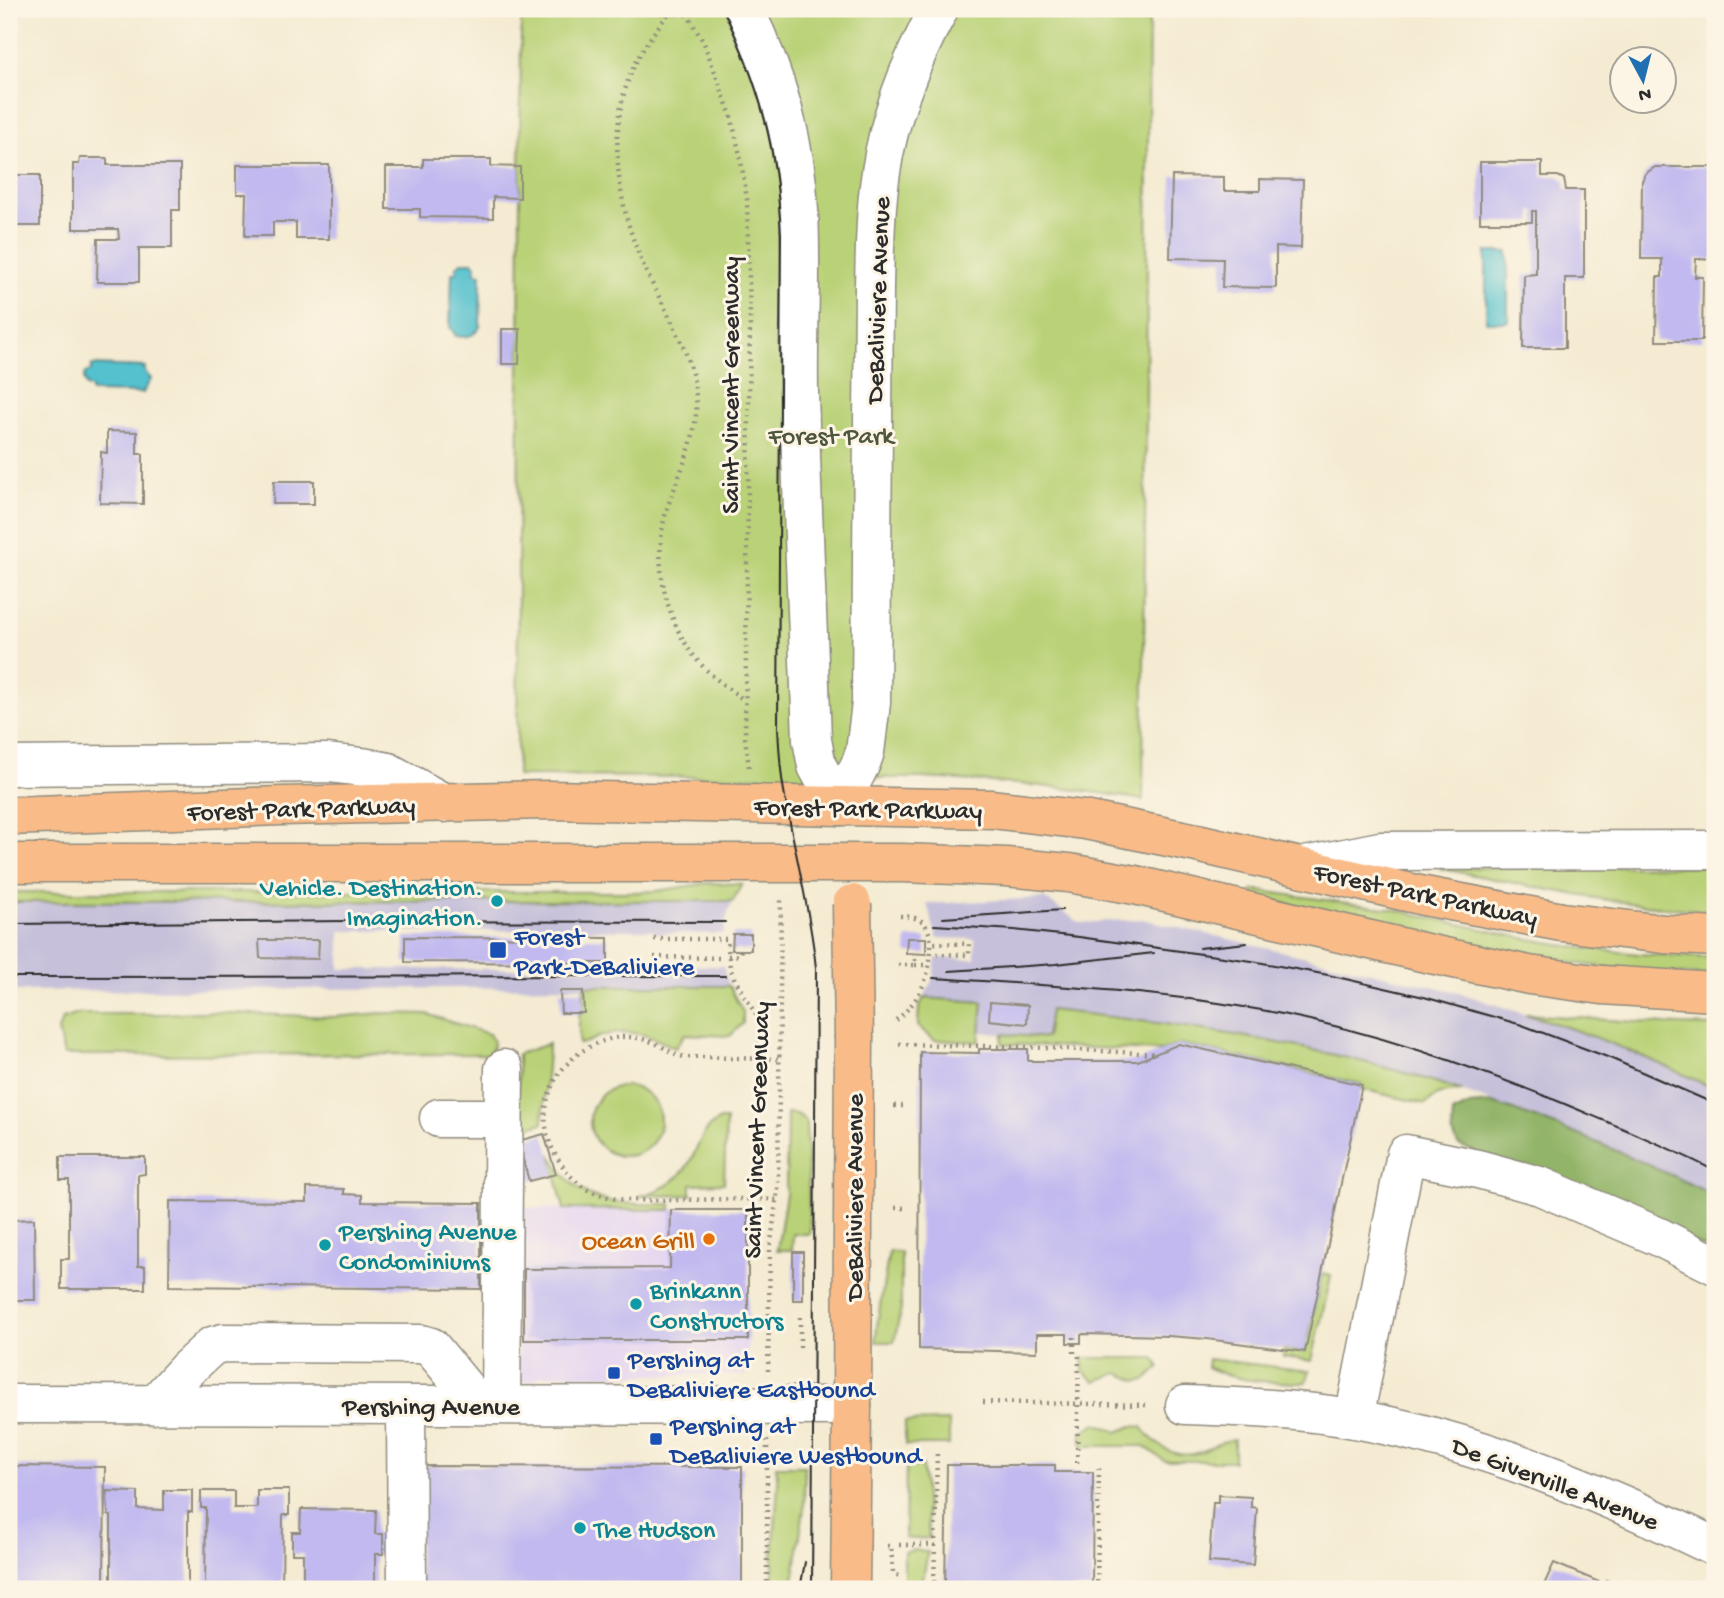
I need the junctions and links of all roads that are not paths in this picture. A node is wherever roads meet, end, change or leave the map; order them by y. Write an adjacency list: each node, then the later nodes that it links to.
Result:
1 (744, 9): 5 (street, DeBaliviere Avenue)
2 (939, 9): 5 (street, DeBaliviere Avenue)
3 (9, 766): 4 (street)
4 (444, 803): 5 (main road, Forest Park Parkway); 6 (main road, Forest Park Parkway)
5 (839, 806): 9 (main road, DeBaliviere Avenue); 10 (main road, Forest Park Parkway)
6 (9, 816)
7 (1715, 850): 10 (street)
8 (9, 863): 9 (main road, Forest Park Parkway)
9 (847, 863): 12 (main road, Forest Park Parkway); 22 (main road, DeBaliviere Avenue, bridge)
10 (1300, 867): 11 (main road, Forest Park Parkway)
11 (1715, 937)
12 (1715, 992)
13 (504, 1069): 15 (street)
14 (439, 1118): 15 (street)
15 (503, 1118): 19 (street)
16 (1715, 1265): 23 (street)
17 (17, 1395): 18 (street, Pershing Avenue)
18 (154, 1405): 19 (street); 21 (street, Pershing Avenue)
19 (490, 1405): 21 (street, Pershing Avenue); 22 (street, Pershing Avenue)
20 (1185, 1405): 23 (street, De Giverville Avenue)
21 (406, 1406): 25 (street)
22 (852, 1406): 26 (main road, DeBaliviere Avenue)
23 (1354, 1419): 24 (street, De Giverville Avenue)
24 (1715, 1547)
25 (407, 1589)
26 (850, 1589)

